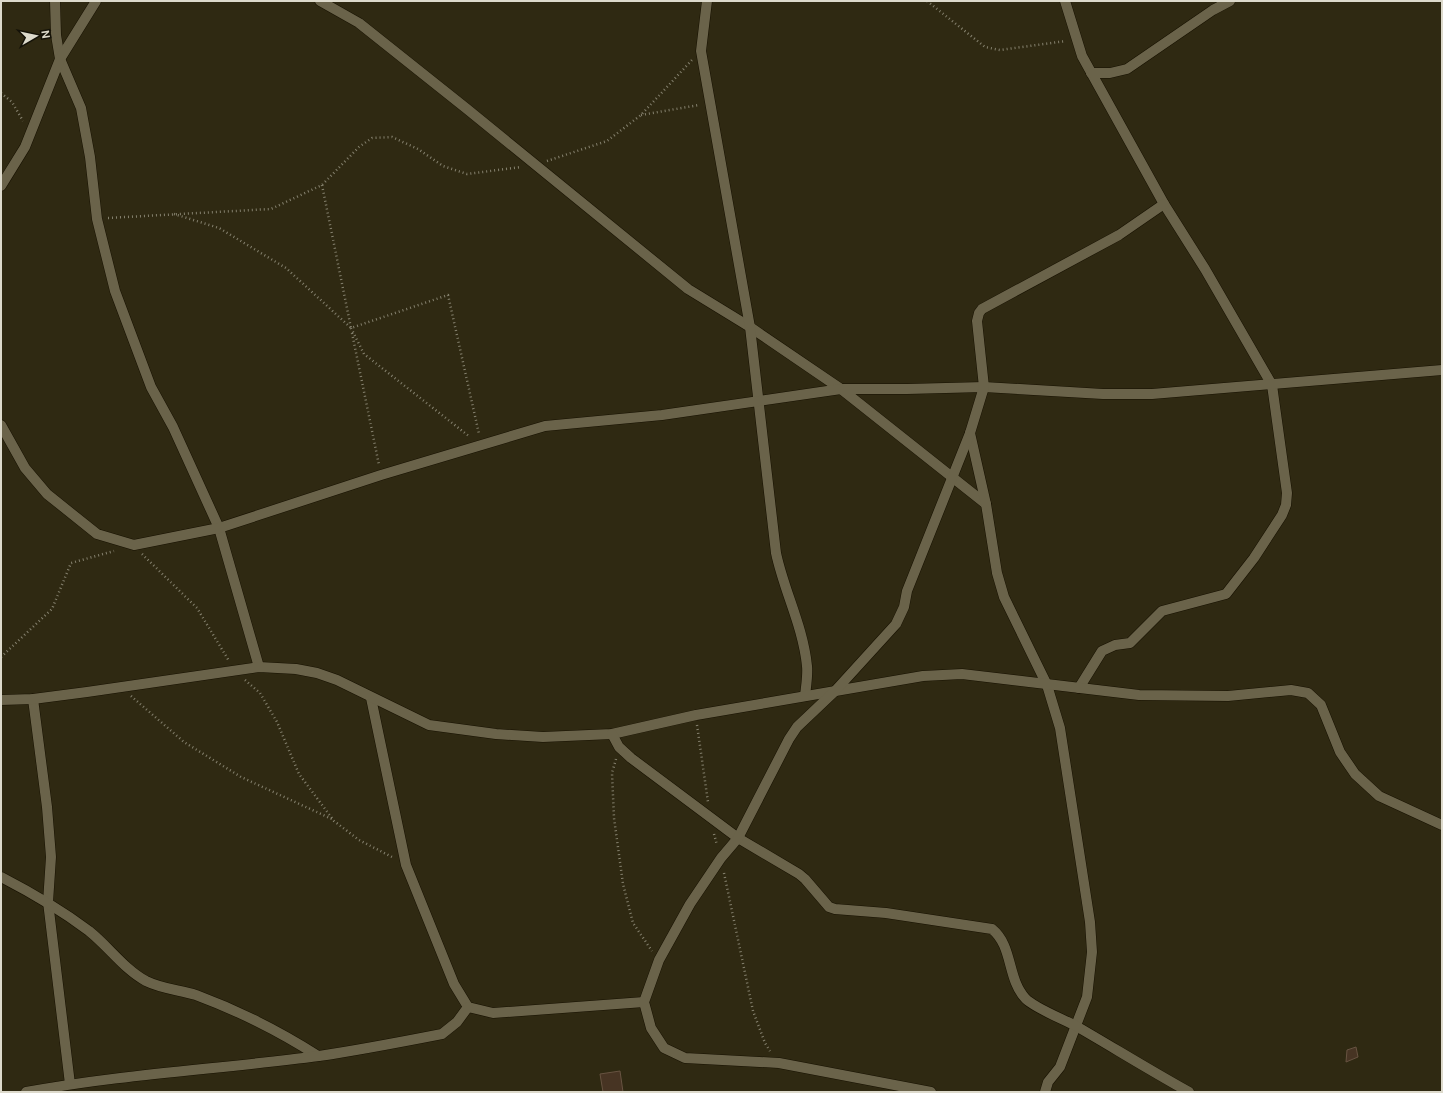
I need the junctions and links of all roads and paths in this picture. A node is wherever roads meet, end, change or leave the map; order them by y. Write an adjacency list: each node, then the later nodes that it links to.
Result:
1 (55, 1): 10 (street)
2 (96, 1): 10 (street)
3 (320, 1): 16 (street)
4 (708, 1): 9 (street)
5 (927, 1): 8 (path)
6 (1064, 1): 8 (street)
7 (1230, 1): 11 (street)
8 (1077, 40): 11 (street)
9 (701, 51): 13 (street); 14 (path)
10 (60, 59): 18 (street); 21 (street)
11 (1091, 73): 19 (street)
12 (1, 93): 15 (path)
13 (710, 103): 14 (path); 22 (street)
14 (641, 115): 16 (path)
15 (24, 127)
16 (534, 165): 17 (path); 22 (street)
17 (322, 185): 20 (path); 23 (path)
18 (1, 186)
19 (1164, 204): 25 (street); 26 (street)
20 (172, 214): 21 (path); 23 (path)
21 (97, 219): 35 (street)
22 (750, 326): 27 (street); 28 (street)
23 (351, 328): 31 (path); 31 (path); 32 (path)
24 (1442, 370): 26 (street)
25 (984, 386): 26 (street); 27 (street); 30 (street)
26 (1272, 386): 42 (street)
27 (841, 389): 28 (street); 33 (street)
28 (758, 402): 31 (street); 44 (street)
29 (1, 425): 36 (street)
30 (970, 432): 33 (street); 34 (street)
31 (481, 445): 32 (street)
32 (381, 475): 35 (street)
33 (952, 475): 34 (street); 43 (street)
34 (986, 504): 40 (street)
35 (219, 528): 36 (street); 38 (street)
36 (134, 545): 37 (path); 39 (path)
37 (1, 657)
38 (259, 667): 39 (street); 45 (street)
39 (234, 671): 41 (street); 52 (path)
40 (1047, 685): 42 (street); 43 (street); 62 (street)
41 (121, 687): 46 (street); 52 (path)
42 (1079, 688): 53 (street)
43 (835, 691): 44 (street); 54 (street)
44 (805, 696): 48 (street)
45 (371, 698): 49 (street); 56 (street)
46 (33, 699): 47 (street); 58 (street)
47 (1, 700)
48 (696, 715): 49 (street); 51 (path)
49 (612, 734): 50 (street)
50 (618, 747): 51 (street); 59 (path)
51 (710, 817): 54 (street); 55 (path)
52 (334, 821): 56 (path)
53 (1442, 826)
54 (738, 838): 55 (street); 62 (street)
55 (721, 858): 59 (street); 64 (path)
56 (406, 864): 61 (street)
57 (1, 877): 58 (street)
58 (48, 902): 63 (street); 65 (street)
59 (659, 960): 60 (street)
60 (644, 1002): 61 (street); 64 (street)
61 (468, 1007): 63 (street)
62 (1075, 1026): 68 (street); 69 (street)
63 (318, 1056): 65 (street)
64 (779, 1063): 67 (street)
65 (70, 1084): 66 (street)
66 (26, 1092)
67 (931, 1092)
68 (1045, 1092)
69 (1189, 1092)

